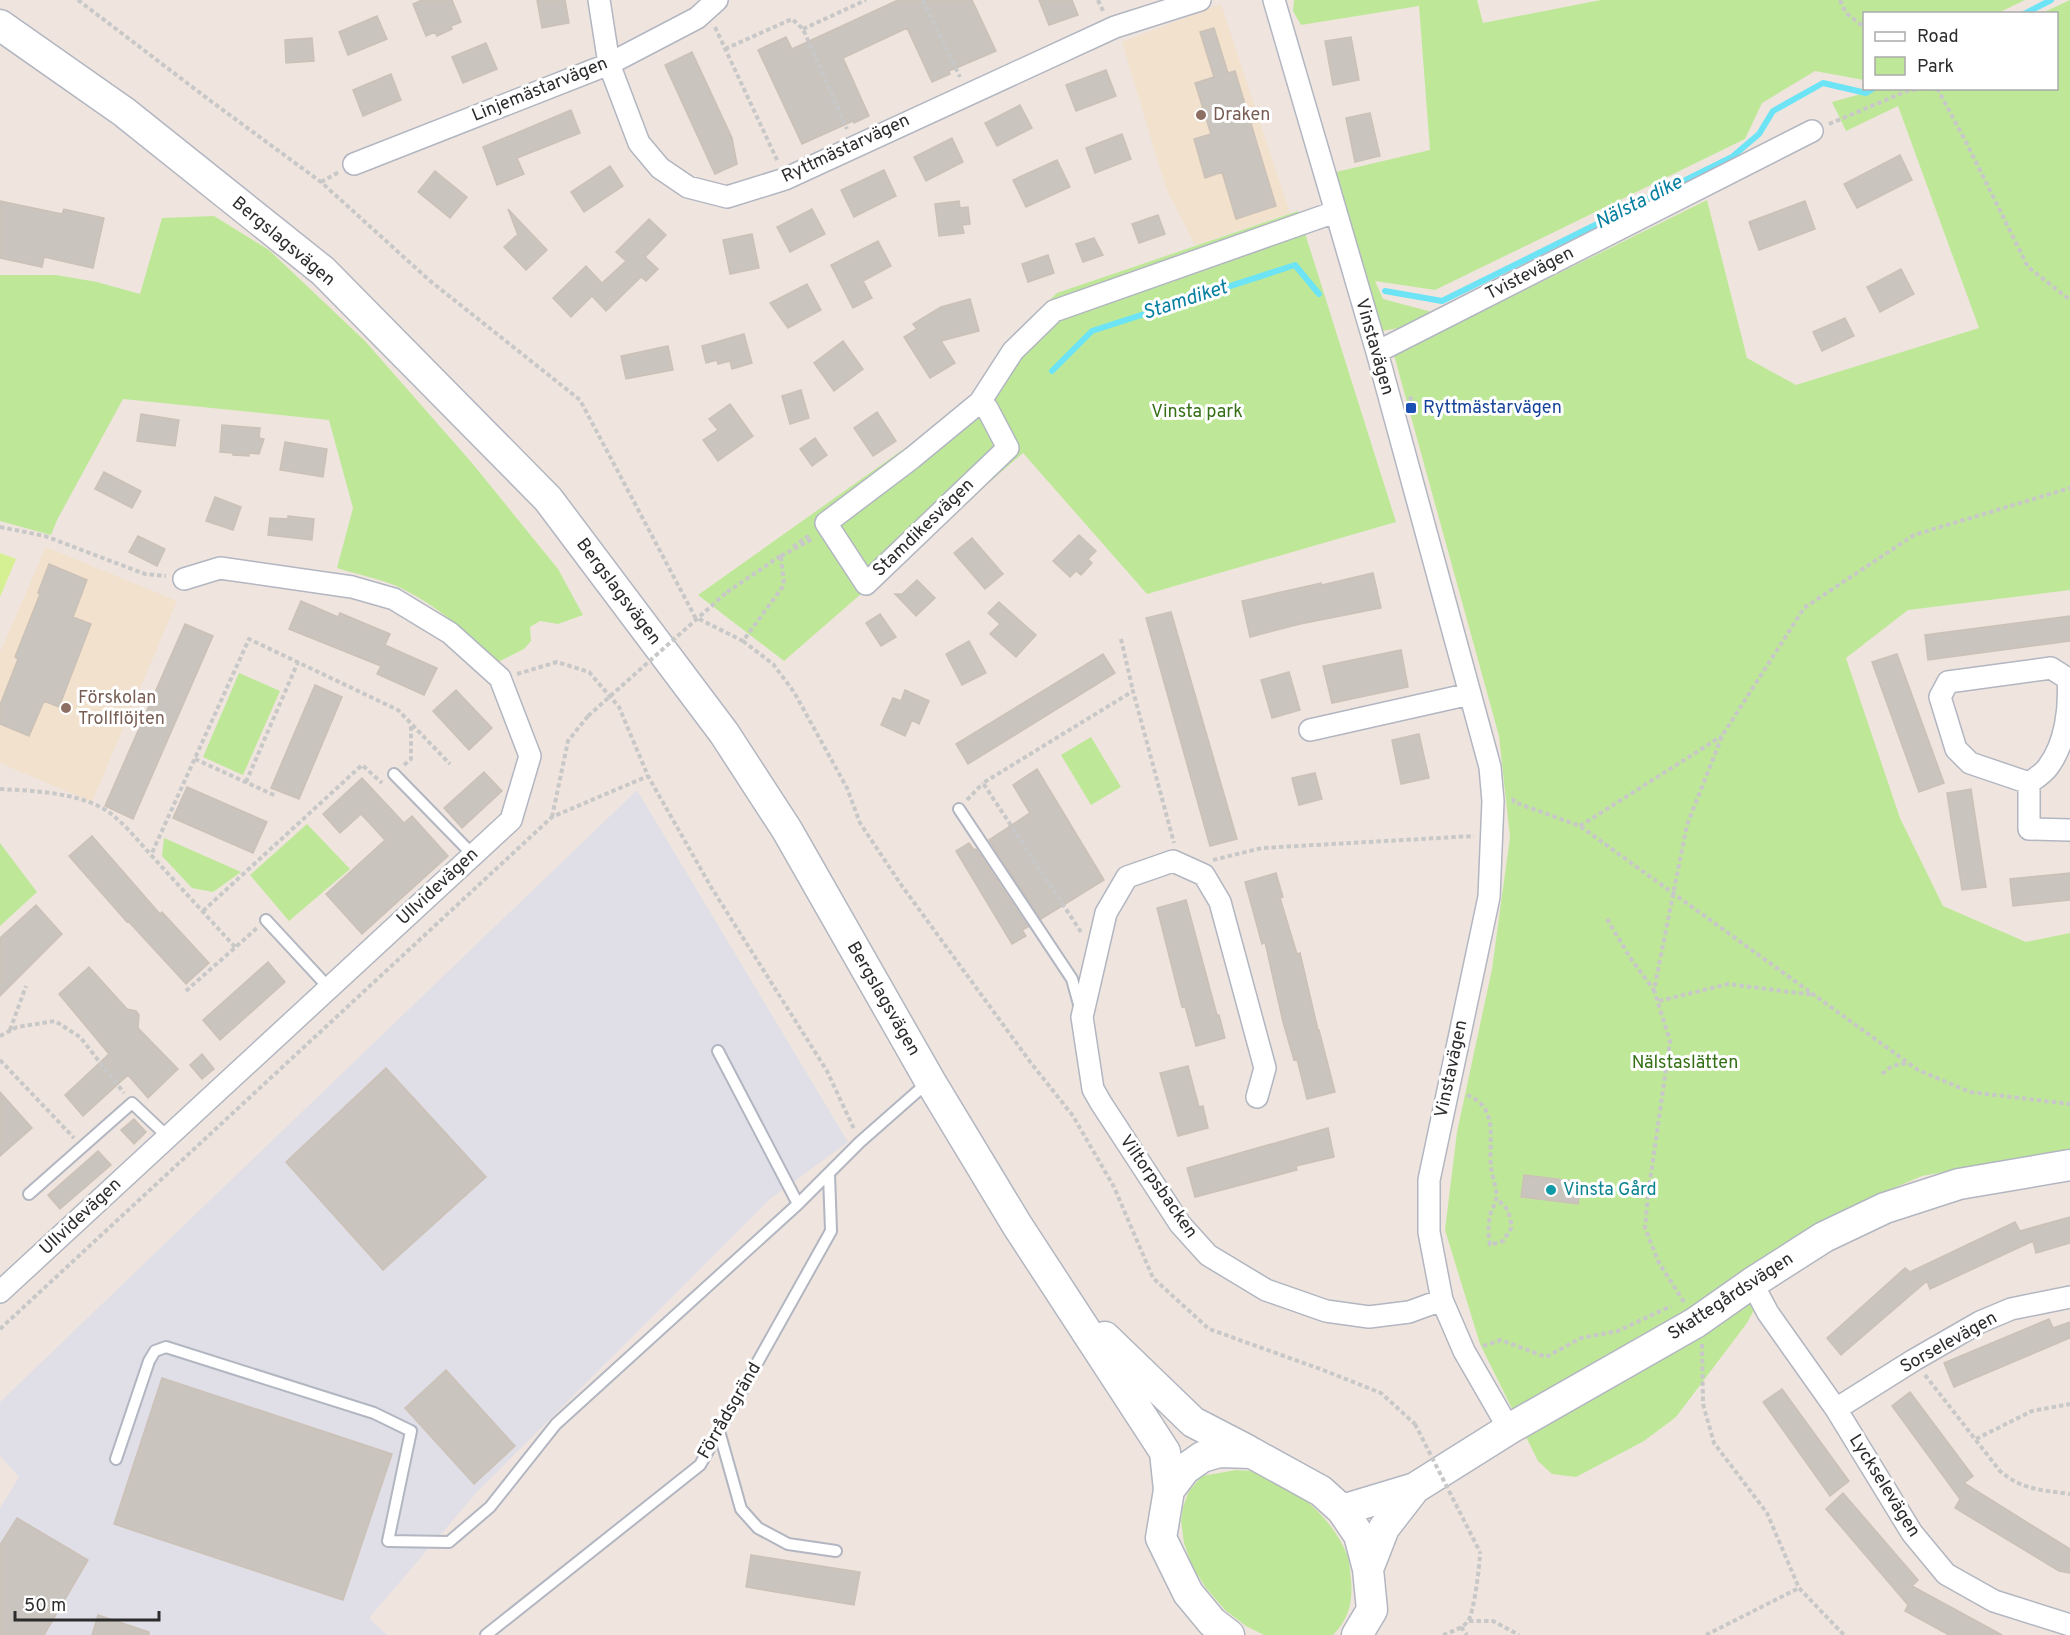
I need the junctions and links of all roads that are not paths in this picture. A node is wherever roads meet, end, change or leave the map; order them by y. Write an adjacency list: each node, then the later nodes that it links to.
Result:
1 (599, 0): 6 (street, Ryttmästarvägen)
2 (1200, 0): 6 (street, Ryttmästarvägen)
3 (1274, 0): 9 (street, Vinstavägen)
4 (712, 5): 6 (street, Linjemästarvägen)
5 (0, 25): 24 (main road, Bergslagsvägen)
6 (609, 64): 8 (street, Linjemästarvägen)
7 (1812, 131): 10 (street, Tvistevägen)
8 (354, 164)
9 (1335, 212): 10 (street, Vinstavägen); 11 (street)
10 (1377, 352): 13 (street, Vinstavägen)
11 (980, 402): 11 (street, Stamdikesvägen)
12 (184, 579): 19 (street, Ullvidevägen)
13 (1470, 694): 14 (street); 34 (street, Vinstavägen)
14 (1310, 730)
15 (394, 774): 19 (lane)
16 (2030, 783): 16 (street); 18 (street)
17 (960, 809): 22 (lane, Viltorpsbacken)
18 (2070, 830)
19 (473, 855): 21 (street, Ullvidevägen)
20 (266, 920): 21 (lane)
21 (329, 988): 26 (street, Ullvidevägen)
22 (1082, 1017): 25 (street, Viltorpsbacken); 34 (street, Viltorpsbacken)
23 (718, 1051): 30 (lane)
24 (930, 1081): 28 (lane); 35 (main road, Bergslagsvägen)
25 (1257, 1097)
26 (168, 1137): 29 (lane); 32 (street, Ullvidevägen)
27 (2070, 1166): 31 (main road, Skattegårdsvägen)
28 (829, 1174): 30 (lane); 38 (lane, Förrådsgränd)
29 (29, 1194)
30 (798, 1204): 40 (lane)
31 (1752, 1283): 36 (street, Lyckselevägen); 37 (main road, Skattegårdsvägen)
32 (0, 1292)
33 (2070, 1297): 36 (street, Sorselevägen)
34 (1442, 1300): 37 (street, Vinstavägen)
35 (1070, 1304): 39 (main road, Bergslagsvägen); 42 (main road, Bergslagsvägen)
36 (1836, 1409): 47 (street, Lyckselevägen)
37 (1509, 1429): 41 (main road, Skattegårdsvägen)
38 (719, 1431): 44 (lane); 49 (lane, Förrådsgränd)
39 (1252, 1453): 42 (main road, Bergslagsvägen); 43 (main road, Bergslagsvägen)
40 (116, 1459)
41 (1415, 1488): 43 (main road, Skattegårdsvägen); 45 (main road, Skattegårdsvägen)
42 (1169, 1490): 48 (main road, Bergslagsvägen)
43 (1342, 1510): 45 (main road, Bergslagsvägen)
44 (836, 1551)
45 (1368, 1569): 46 (main road, Bergslagsvägen)
46 (1376, 1622): 50 (main road, Bergslagsvägen)
47 (2070, 1625)
48 (1217, 1631)
49 (486, 1635)
50 (1357, 1635)

